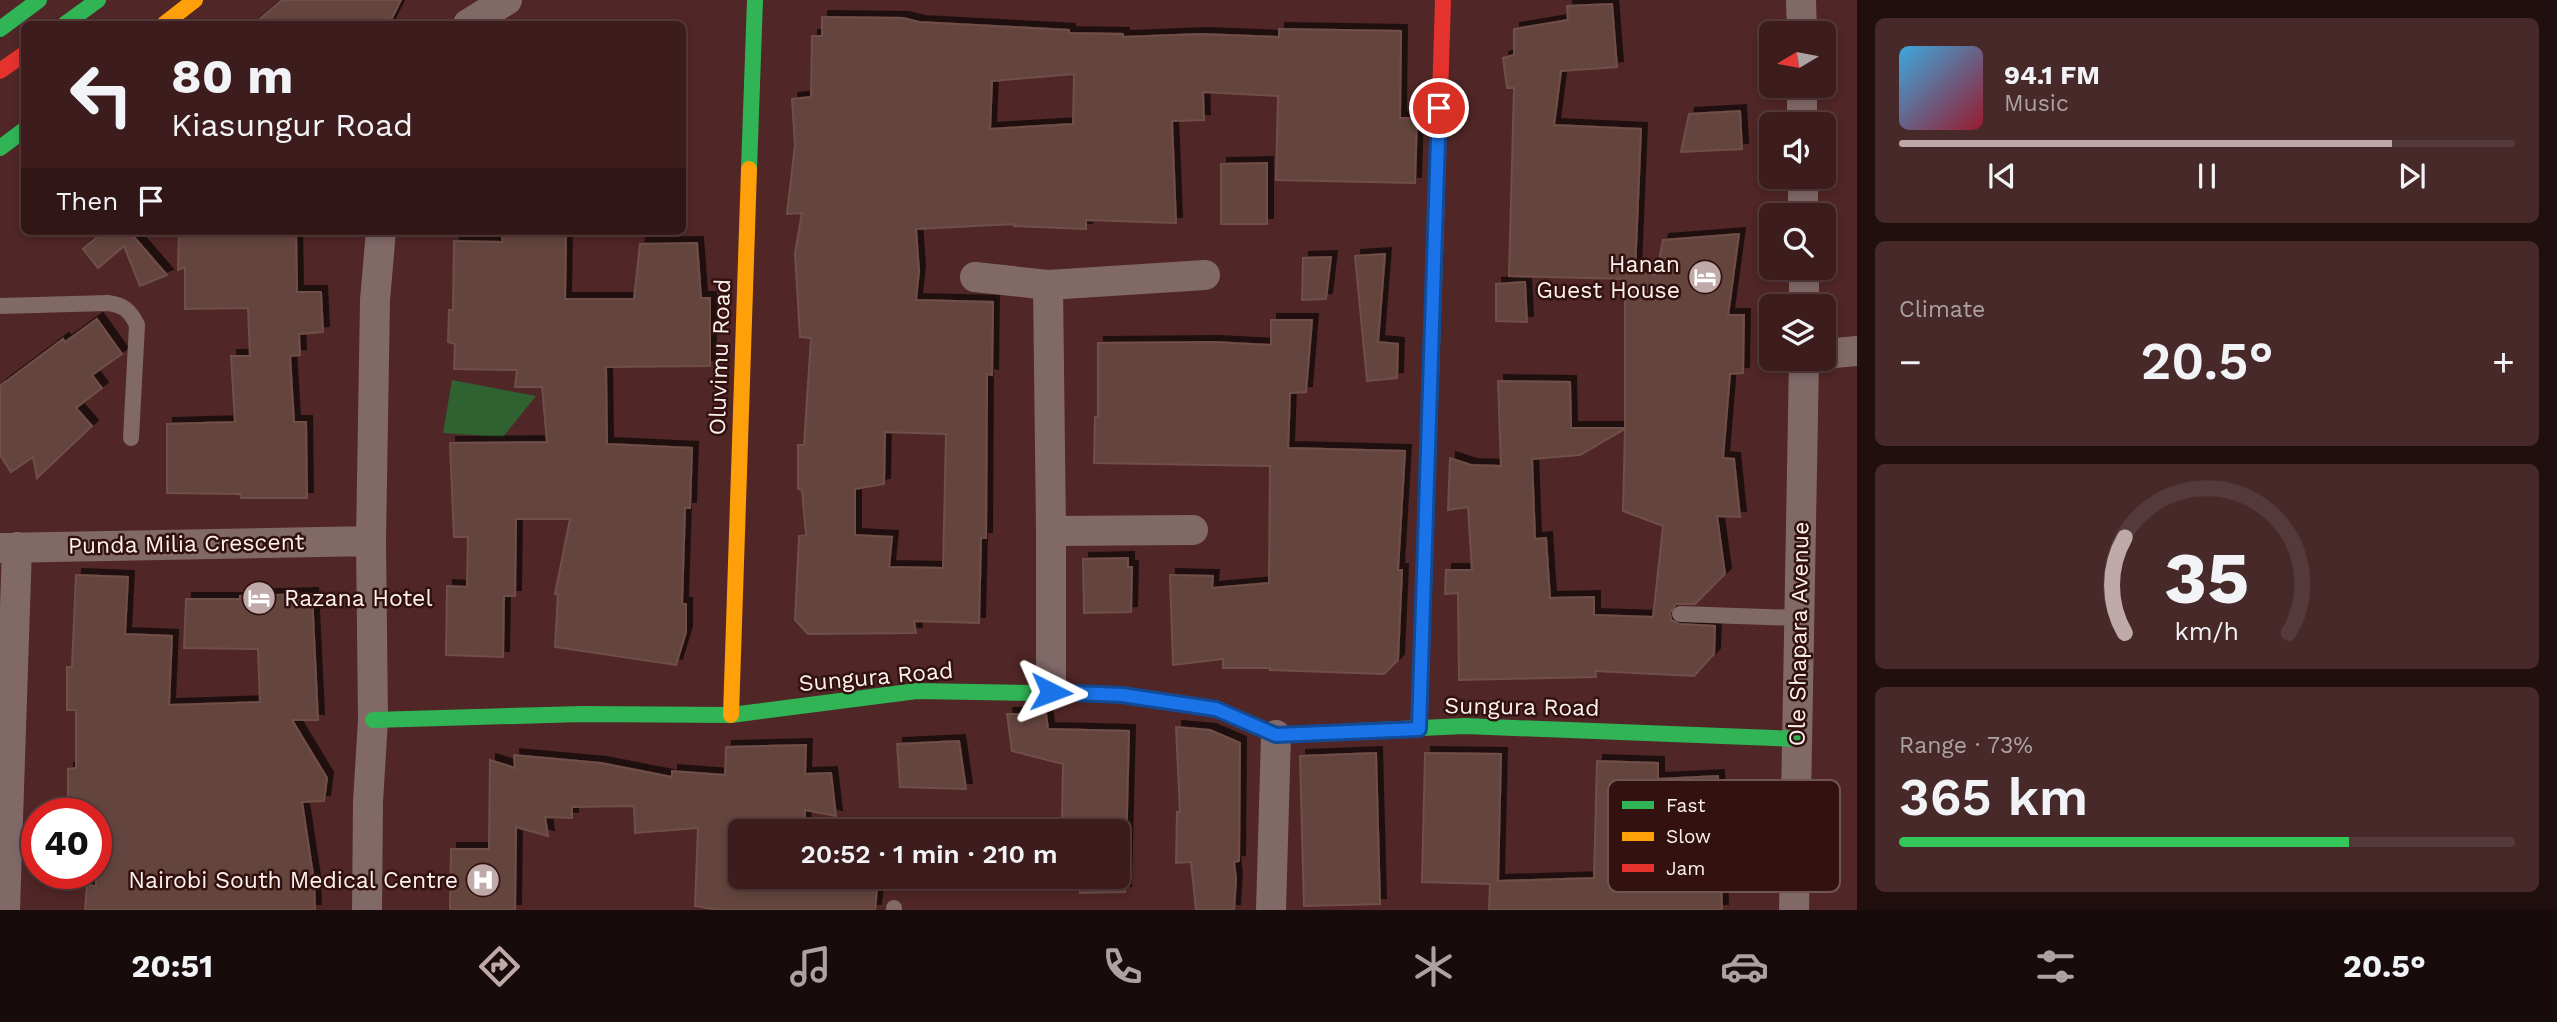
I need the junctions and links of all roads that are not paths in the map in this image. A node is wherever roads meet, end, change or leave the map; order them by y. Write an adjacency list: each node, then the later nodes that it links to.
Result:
1 (39, 0): 12 (main road)
2 (98, 0): 8 (main road)
3 (195, 0): 9 (main road)
4 (506, 0): 10 (street)
5 (755, 0): 33 (main road, Oluvimu Road)
6 (1443, 0): 35 (main road)
7 (1801, 0): 11 (street)
8 (69, 21)
9 (168, 21)
10 (473, 21)
11 (1802, 21)
12 (0, 29)
13 (21, 56): 14 (main road)
14 (0, 71)
15 (21, 132): 16 (main road)
16 (0, 148)
17 (381, 235): 28 (street)
18 (1205, 275): 20 (street)
19 (975, 277): 20 (street)
20 (1048, 285): 27 (street)
21 (0, 306): 25 (lane)
22 (1857, 351): 23 (street)
23 (1836, 353)
24 (1804, 371): 31 (street, Ole Shapara Avenue)
25 (131, 438)
26 (1193, 530): 27 (street)
27 (1051, 531): 32 (street)
28 (371, 541): 29 (street, Punda Milia Crescent); 34 (street)
29 (8, 547): 40 (street)
30 (1680, 614): 31 (lane)
31 (1798, 618): 37 (street, Ole Shapara Avenue)
32 (1051, 692): 33 (main road, Sungura Road); 36 (main road, Sungura Road)
33 (731, 715): 34 (main road, Sungura Road)
34 (373, 720): 41 (street)
35 (1419, 729): 36 (main road, Sungura Road); 37 (main road, Sungura Road)
36 (1276, 735): 42 (street)
37 (1797, 739): 38 (street, Ole Shapara Avenue)
38 (1796, 780)
39 (1794, 892): 43 (street, Ole Shapara Avenue)
40 (5, 910)
41 (367, 910)
42 (1270, 910)
43 (1794, 910)

